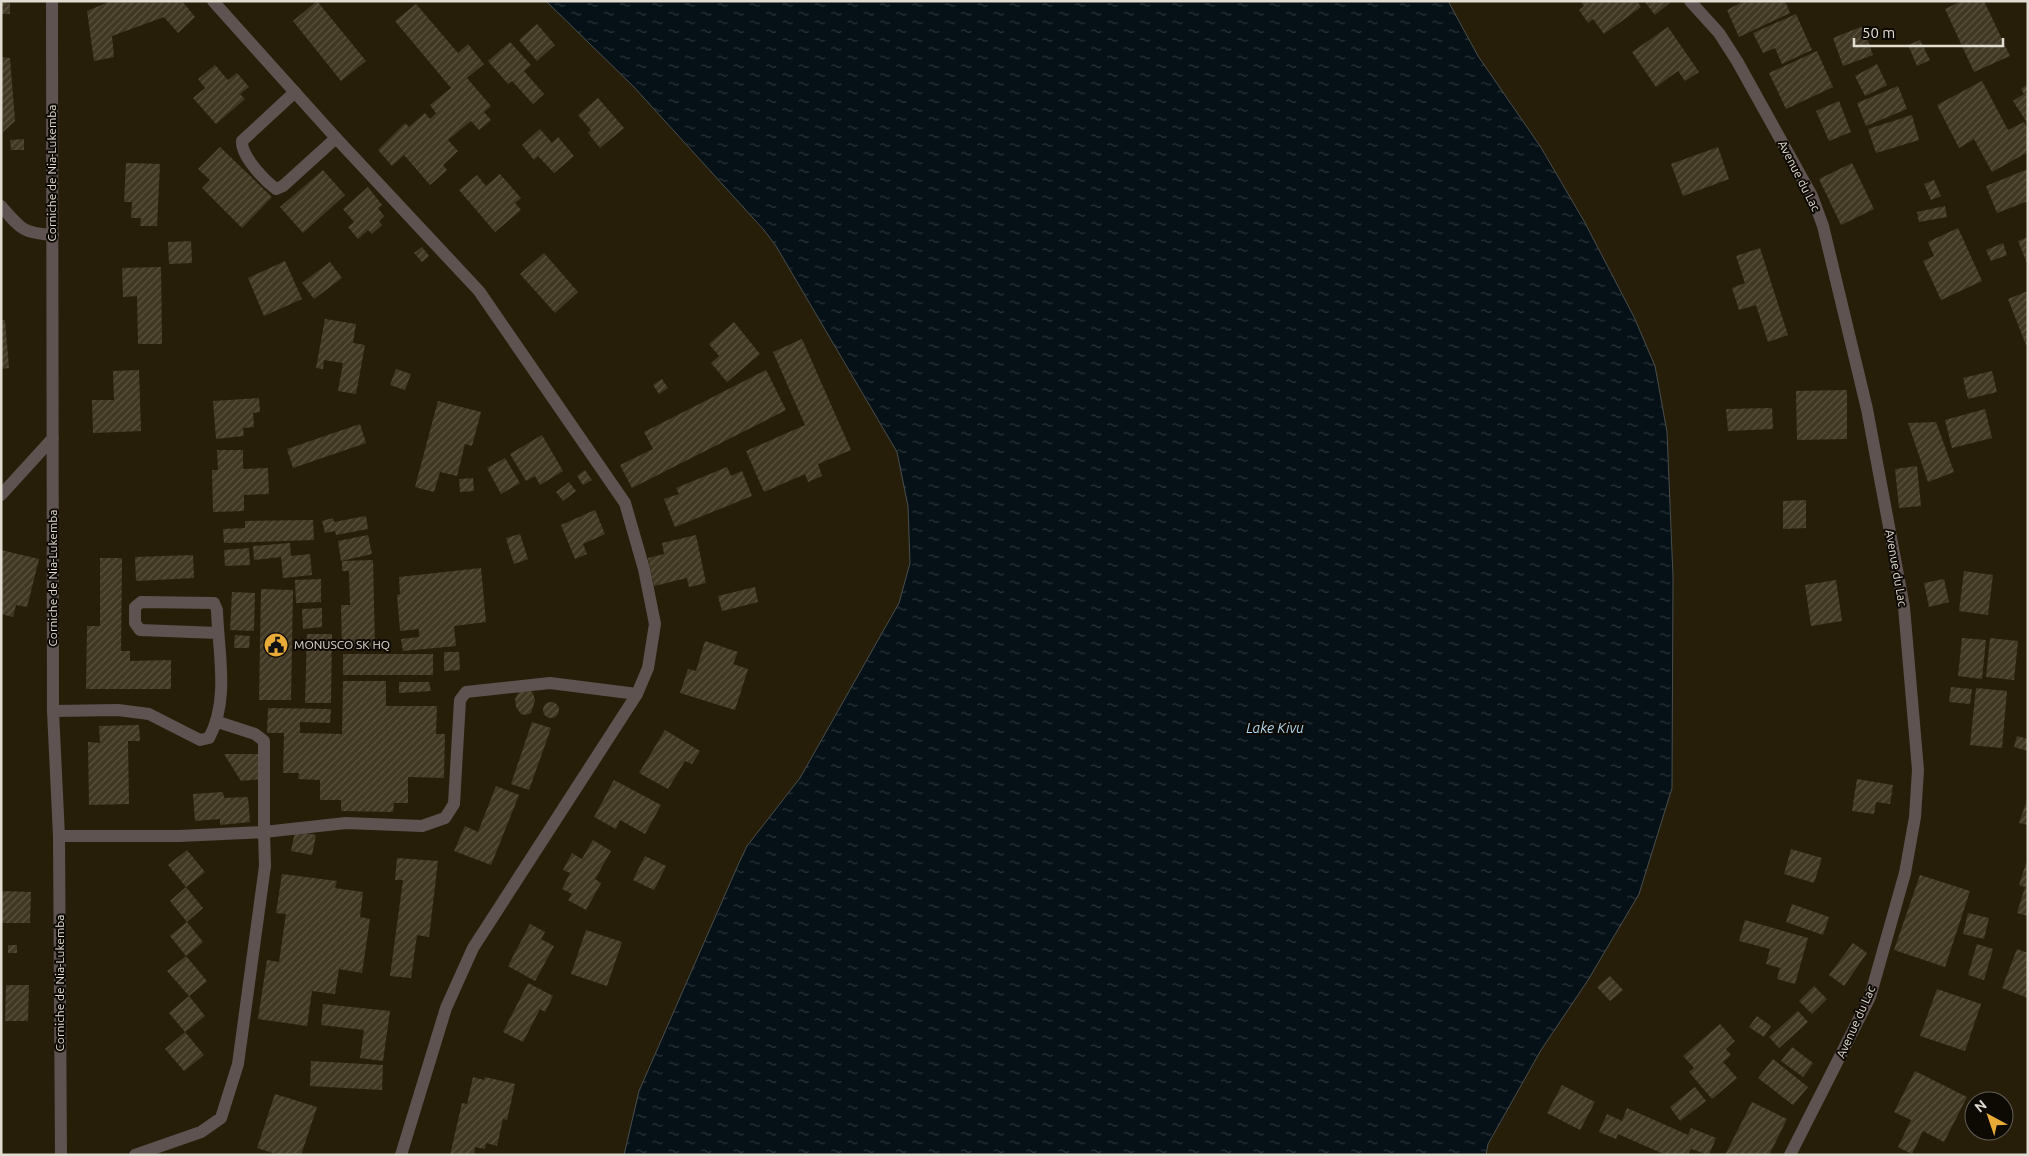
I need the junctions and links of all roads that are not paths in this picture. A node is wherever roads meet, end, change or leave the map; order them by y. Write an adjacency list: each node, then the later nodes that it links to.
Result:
1 (52, 1): 7 (street, Corniche de Nia-Lukemba)
2 (213, 1): 4 (street)
3 (1690, 1): 19 (street, Avenue du Lac)
4 (295, 92): 5 (street); 5 (street)
5 (336, 138): 11 (street)
6 (1, 206): 7 (street)
7 (52, 236): 8 (street, Corniche de Nia-Lukemba)
8 (53, 438): 9 (street); 12 (street, Corniche de Nia-Lukemba)
9 (1, 495)
10 (218, 633): 10 (street); 13 (street)
11 (637, 694): 14 (street); 18 (street)
12 (53, 711): 13 (street); 15 (street, Corniche de Nia-Lukemba)
13 (218, 722): 14 (street)
14 (264, 832): 15 (street); 17 (street)
15 (59, 836): 16 (street, Corniche de Nia-Lukemba)
16 (61, 1155)
17 (134, 1155)
18 (401, 1155)
19 (1790, 1155)

